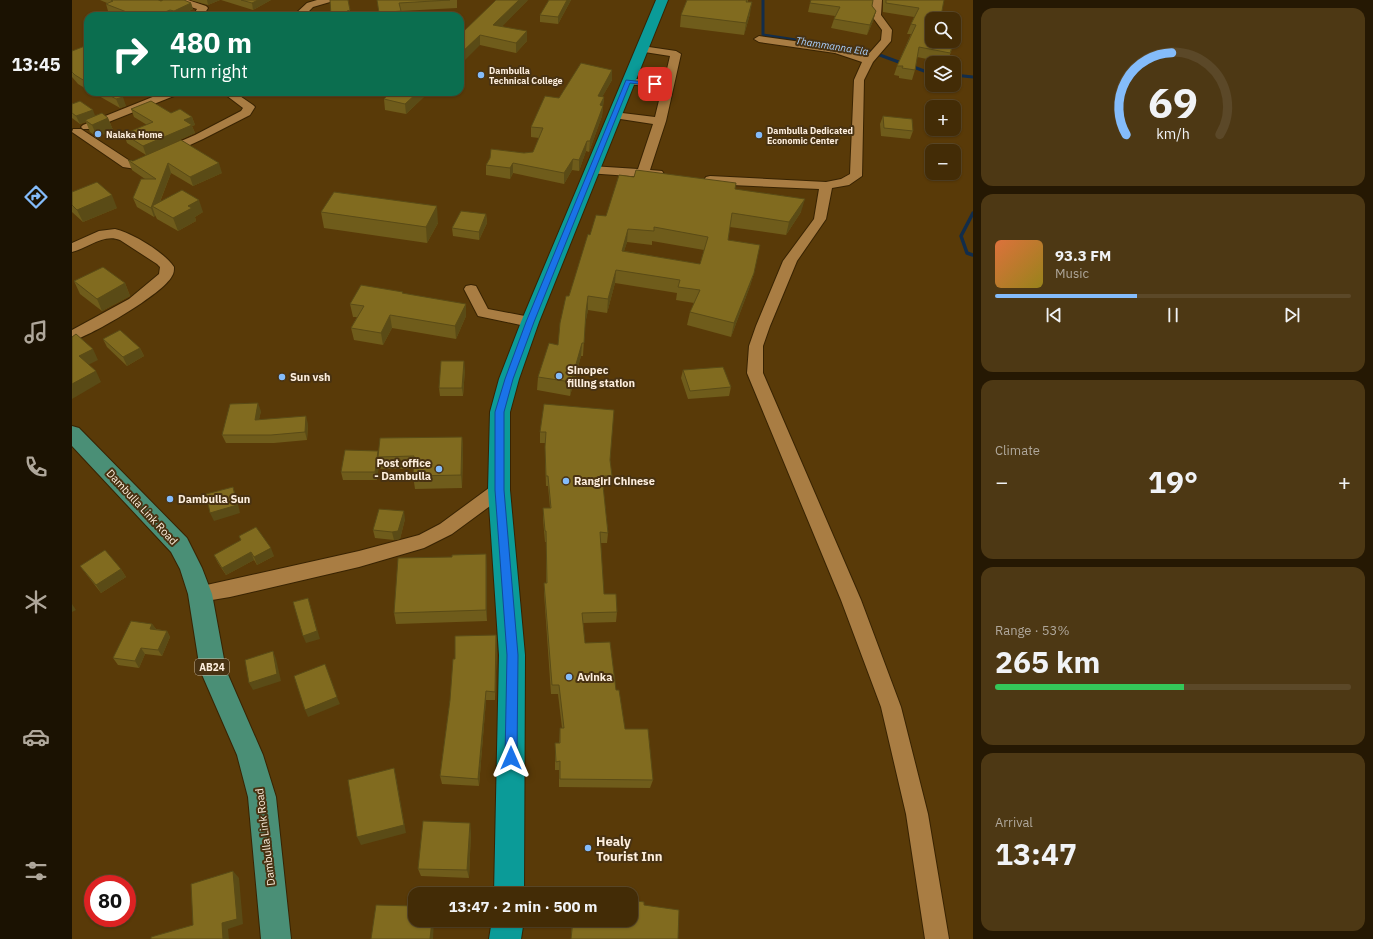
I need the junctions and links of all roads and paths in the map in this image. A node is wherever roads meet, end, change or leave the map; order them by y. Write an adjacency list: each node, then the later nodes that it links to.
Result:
1 (180, 0): 5 (street)
2 (327, 0): 6 (street)
3 (662, 0): 8 (highway)
4 (878, 0): 9 (street)
5 (200, 12)
6 (302, 12)
7 (759, 39): 9 (street)
8 (642, 49): 10 (highway); 11 (street)
9 (869, 59): 21 (street)
10 (628, 81): 11 (street); 14 (highway)
11 (669, 86): 15 (street)
12 (165, 96): 16 (street)
13 (233, 96): 16 (street)
14 (614, 115): 15 (street); 17 (highway)
15 (660, 121): 18 (street)
16 (74, 132)
17 (592, 170): 18 (street); 24 (highway)
18 (644, 172): 19 (street)
19 (666, 175)
20 (697, 178): 21 (street)
21 (826, 186): 33 (street)
22 (72, 248): 25 (street)
23 (471, 289): 24 (street)
24 (530, 322): 27 (highway)
25 (72, 336)
26 (72, 433): 28 (main road, Dambulla Link Road / AB24)
27 (499, 490): 28 (street); 29 (highway)
28 (200, 594): 31 (main road, Dambulla Link Road / AB24)
29 (509, 887)
30 (507, 927): 32 (highway)
31 (276, 939)
32 (505, 939)
33 (937, 939)

